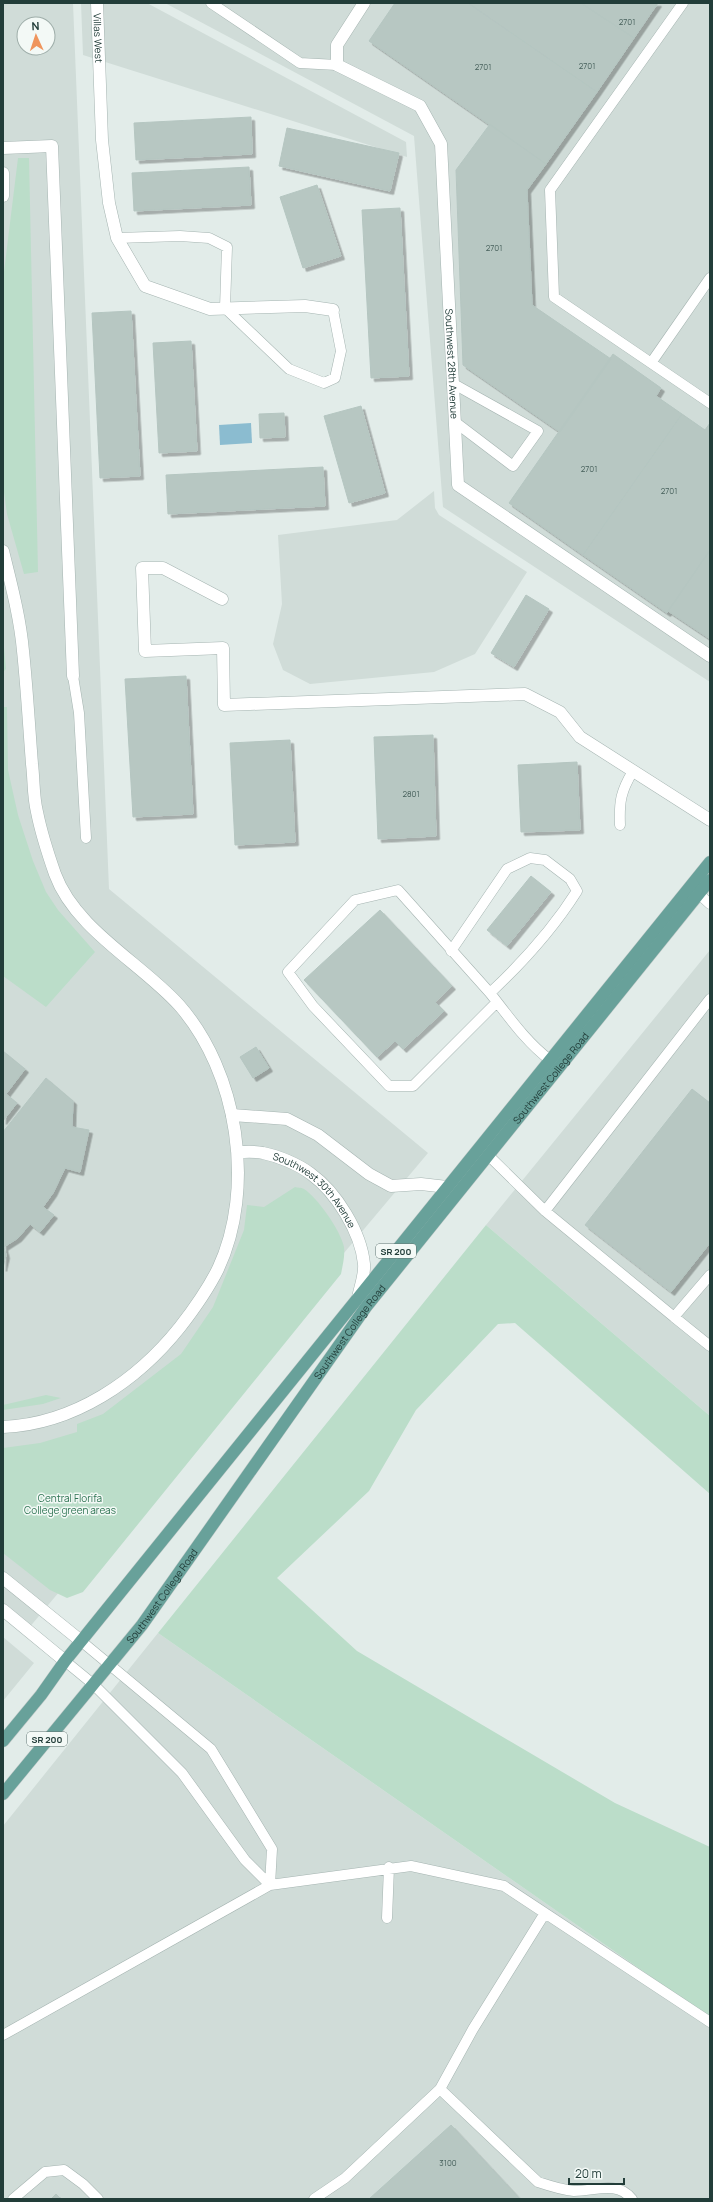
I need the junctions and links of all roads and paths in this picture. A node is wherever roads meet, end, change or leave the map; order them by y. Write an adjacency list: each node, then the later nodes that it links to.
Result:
1 (97, 3): 9 (street, Villas West)
2 (212, 3): 5 (lane)
3 (364, 3): 5 (street)
4 (683, 3): 13 (lane)
5 (337, 65): 14 (street, Southwest 28th Avenue)
6 (3, 148): 20 (street)
7 (3, 173): 8 (street)
8 (3, 196)
9 (117, 238): 11 (street, Villas West); 11 (lane)
10 (710, 278): 13 (lane)
11 (225, 308): 12 (street, Villas West); 12 (lane)
12 (333, 310)
13 (652, 363): 15 (lane)
14 (452, 383): 16 (street, Southwest 28th Avenue); 16 (lane)
15 (710, 404)
16 (455, 422): 19 (street, Southwest 28th Avenue)
17 (3, 551): 34 (street)
18 (222, 599): 21 (street)
19 (710, 656)
20 (73, 676): 24 (lane)
21 (633, 771): 22 (street); 23 (lane)
22 (710, 820)
23 (620, 825)
24 (86, 838)
25 (710, 862): 33 (main road, Southwest College Road / SR 200)
26 (710, 880): 27 (main road, Southwest College Road / SR 200)
27 (699, 894): 28 (lane); 36 (main road, Southwest College Road / SR 200)
28 (710, 904)
29 (451, 951): 30 (lane); 30 (lane); 32 (lane)
30 (490, 993): 32 (lane)
31 (710, 1000): 38 (lane)
32 (497, 1002): 33 (lane)
33 (550, 1060): 37 (main road, Southwest College Road / SR 200)
34 (232, 1116): 35 (street); 37 (street)
35 (238, 1152): 40 (street, Southwest 30th Avenue); 43 (street)
36 (488, 1155): 38 (lane); 48 (main road, Southwest College Road / SR 200)
37 (447, 1187): 40 (main road, Southwest College Road / SR 200)
38 (545, 1210): 41 (lane)
39 (710, 1275): 41 (lane)
40 (358, 1298): 46 (main road, Southwest College Road / SR 200)
41 (674, 1317): 42 (lane)
42 (710, 1346)
43 (3, 1427)
44 (3, 1578): 46 (street)
45 (3, 1610): 47 (street)
46 (81, 1641): 47 (main road, Southwest College Road / SR 200); 48 (lane)
47 (65, 1661): 49 (lane); 50 (main road, Southwest College Road / SR 200)
48 (109, 1664): 49 (main road, Southwest College Road / SR 200); 53 (lane)
49 (93, 1684): 51 (main road, Southwest College Road / SR 200); 53 (lane)
50 (3, 1741)
51 (3, 1794)
52 (389, 1868): 53 (lane); 54 (lane); 55 (lane)
53 (270, 1885): 57 (lane)
54 (545, 1913): 56 (lane); 58 (lane)
55 (388, 1918)
56 (710, 2022)
57 (3, 2035)
58 (440, 2089): 61 (lane); 62 (lane)
59 (13, 2199): 60 (lane)
60 (98, 2199)
61 (314, 2199)
62 (632, 2199)

